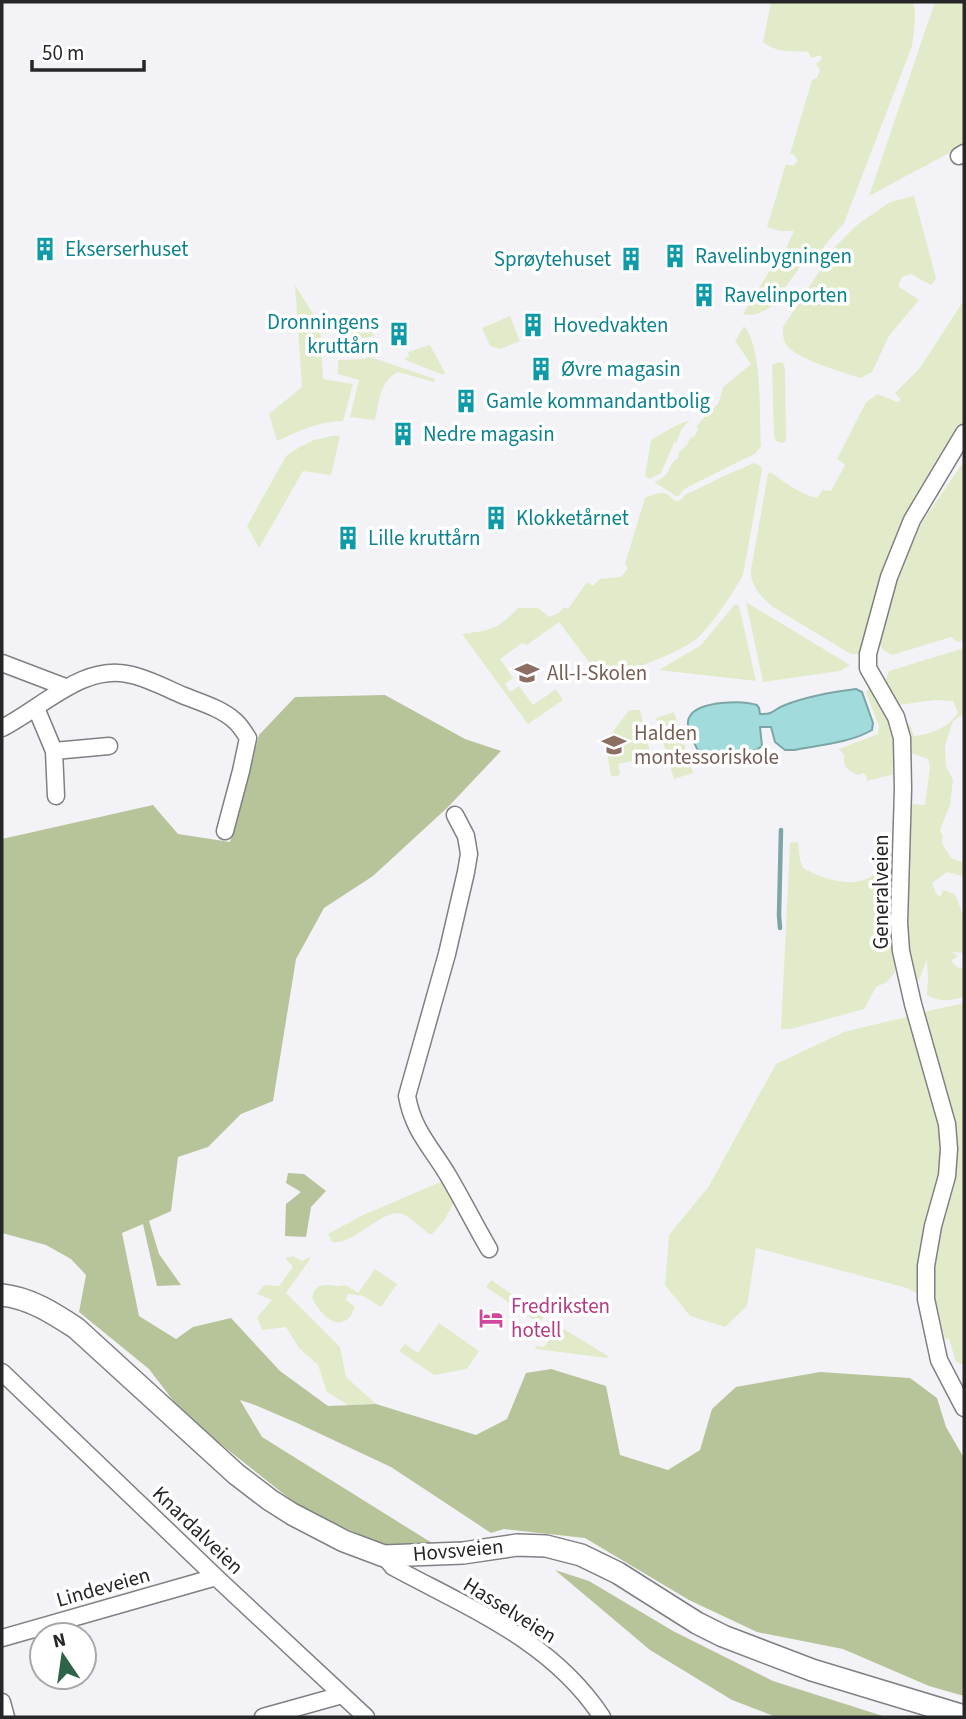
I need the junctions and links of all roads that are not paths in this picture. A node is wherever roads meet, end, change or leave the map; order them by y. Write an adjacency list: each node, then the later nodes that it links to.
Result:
1 (964, 433): 14 (street, Generalveien)
2 (2, 663): 3 (street)
3 (65, 687): 4 (street); 10 (street)
4 (36, 708): 5 (street); 7 (street)
5 (2, 728)
6 (109, 746): 7 (street)
7 (54, 751): 8 (street)
8 (55, 796)
9 (455, 815): 11 (street)
10 (225, 831)
11 (489, 1249)
12 (2, 1295): 15 (street, Hovsveien)
13 (2, 1372): 16 (street, Knardalveien)
14 (964, 1408)
15 (384, 1556): 20 (street, Hovsveien); 24 (street, Hasselveien)
16 (216, 1577): 17 (street, Lindeveien); 18 (street, Knardalveien)
17 (2, 1637)
18 (342, 1695): 22 (street); 23 (street, Knardalveien)
19 (2, 1702): 21 (street)
20 (964, 1716)
21 (6, 1717)
22 (263, 1717)
23 (366, 1717)
24 (602, 1717)

